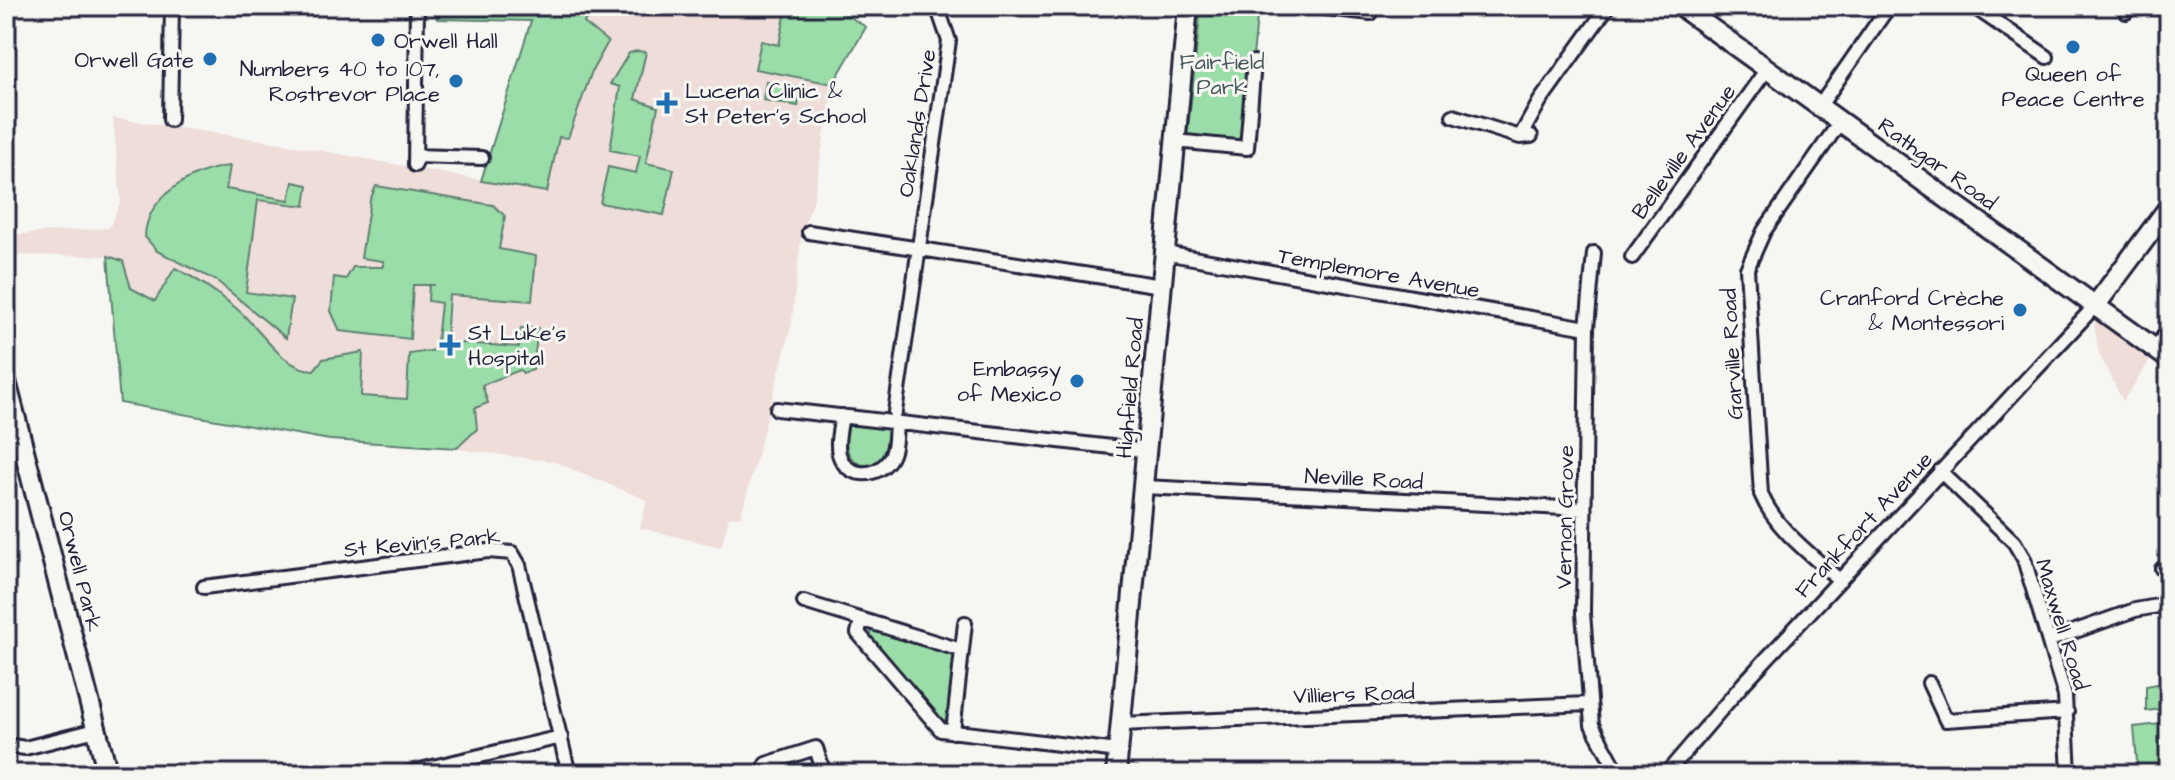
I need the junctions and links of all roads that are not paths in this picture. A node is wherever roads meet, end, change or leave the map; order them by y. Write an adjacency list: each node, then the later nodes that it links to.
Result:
1 (172, 6): 16 (street)
2 (417, 6): 19 (street)
3 (937, 6): 22 (street, Oaklands Drive)
4 (1188, 6): 18 (street, Highfield Road)
5 (1307, 6): 10 (street)
6 (1608, 6): 15 (street)
7 (1680, 6): 13 (street, Rathgar Road)
8 (1889, 6): 14 (street)
9 (1973, 6): 11 (street)
10 (1371, 13)
11 (2047, 57)
12 (1254, 62): 18 (street)
13 (1767, 69): 14 (street, Rathgar Road); 25 (street, Belleville Avenue)
14 (1819, 107): 17 (street, Rathgar Road)
15 (1453, 116)
16 (170, 120)
17 (1840, 122): 27 (street, Rathgar Road); 39 (street, Garville Road)
18 (1175, 141): 23 (street, Highfield Road)
19 (482, 158)
20 (2169, 207): 27 (street)
21 (809, 232): 22 (street)
22 (919, 248): 26 (street); 34 (street, Oaklands Drive)
23 (1165, 253): 26 (street, Highfield Road); 28 (street, Templemore Avenue)
24 (1594, 253): 28 (street, Vernon Grove)
25 (1632, 257)
26 (1162, 286): 35 (street, Highfield Road)
27 (2095, 306): 30 (street, Rathgar Road); 36 (street, Frankfort Avenue)
28 (1587, 328): 38 (street, Vernon Grove)
29 (2169, 329): 30 (street)
30 (2162, 354)
31 (6, 381): 51 (street, Orwell Park)
32 (777, 409): 33 (street)
33 (842, 416): 34 (street); 34 (street)
34 (896, 418): 35 (street)
35 (1147, 451): 37 (street, Highfield Road)
36 (1940, 471): 39 (street, Frankfort Avenue); 45 (street, Maxwell Road)
37 (1144, 487): 38 (street, Neville Road); 50 (street, Highfield Road)
38 (1583, 509): 48 (street, Vernon Grove)
39 (1839, 580): 63 (street, Frankfort Avenue)
40 (204, 587): 53 (street, St Kevin's Park)
41 (804, 602): 43 (street)
42 (2169, 604): 45 (street)
43 (861, 621): 46 (street); 52 (street)
44 (965, 623): 46 (street)
45 (2050, 640): 49 (street, Maxwell Road)
46 (961, 650): 52 (street)
47 (1929, 683): 49 (street)
48 (1588, 704): 50 (street, Villiers Road); 62 (street, Vernon Grove)
49 (2067, 712): 64 (street, Maxwell Road)
50 (1121, 724): 55 (street, Highfield Road)
51 (96, 730): 54 (street); 56 (street, Orwell Park)
52 (953, 732): 55 (street)
53 (561, 737): 57 (street); 58 (street, St Kevin's Park)
54 (6, 745)
55 (1118, 751): 61 (street, Highfield Road)
56 (108, 774)
57 (403, 774)
58 (569, 774)
59 (769, 774): 60 (street)
60 (824, 774)
61 (1116, 774)
62 (1619, 774)
63 (1666, 774)
64 (2069, 774)

